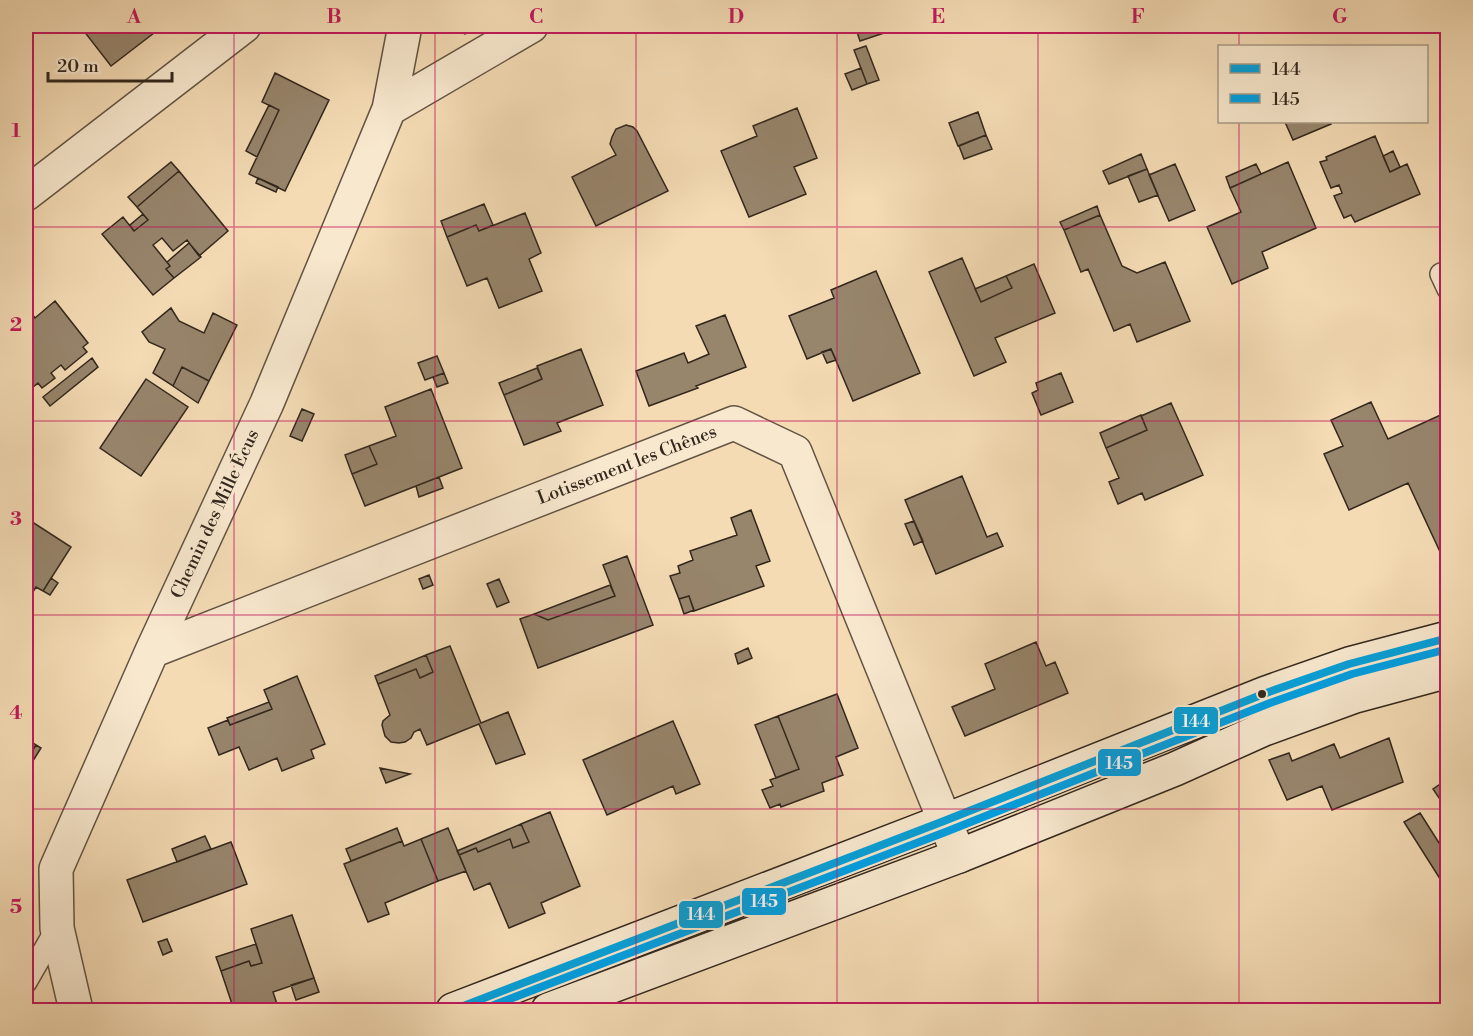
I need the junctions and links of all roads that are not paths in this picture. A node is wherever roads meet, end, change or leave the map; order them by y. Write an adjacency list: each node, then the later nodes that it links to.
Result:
1 (244, 26): 5 (street)
2 (531, 26): 4 (street)
3 (399, 31): 4 (street, Chemin des Mille Écus)
4 (388, 109): 7 (street, Chemin des Mille Écus)
5 (26, 194)
6 (1448, 638): 9 (street)
7 (152, 651): 9 (street, Lotissement les Chênes); 11 (street, Chemin des Mille Écus)
8 (1448, 671): 10 (street)
9 (944, 821): 10 (street, Lotissement les Chênes); 14 (street)
10 (959, 856): 15 (street)
11 (57, 928): 12 (lane); 13 (street, Chemin des Mille Écus)
12 (26, 982)
13 (77, 1008)
14 (453, 1011)
15 (548, 1011)

